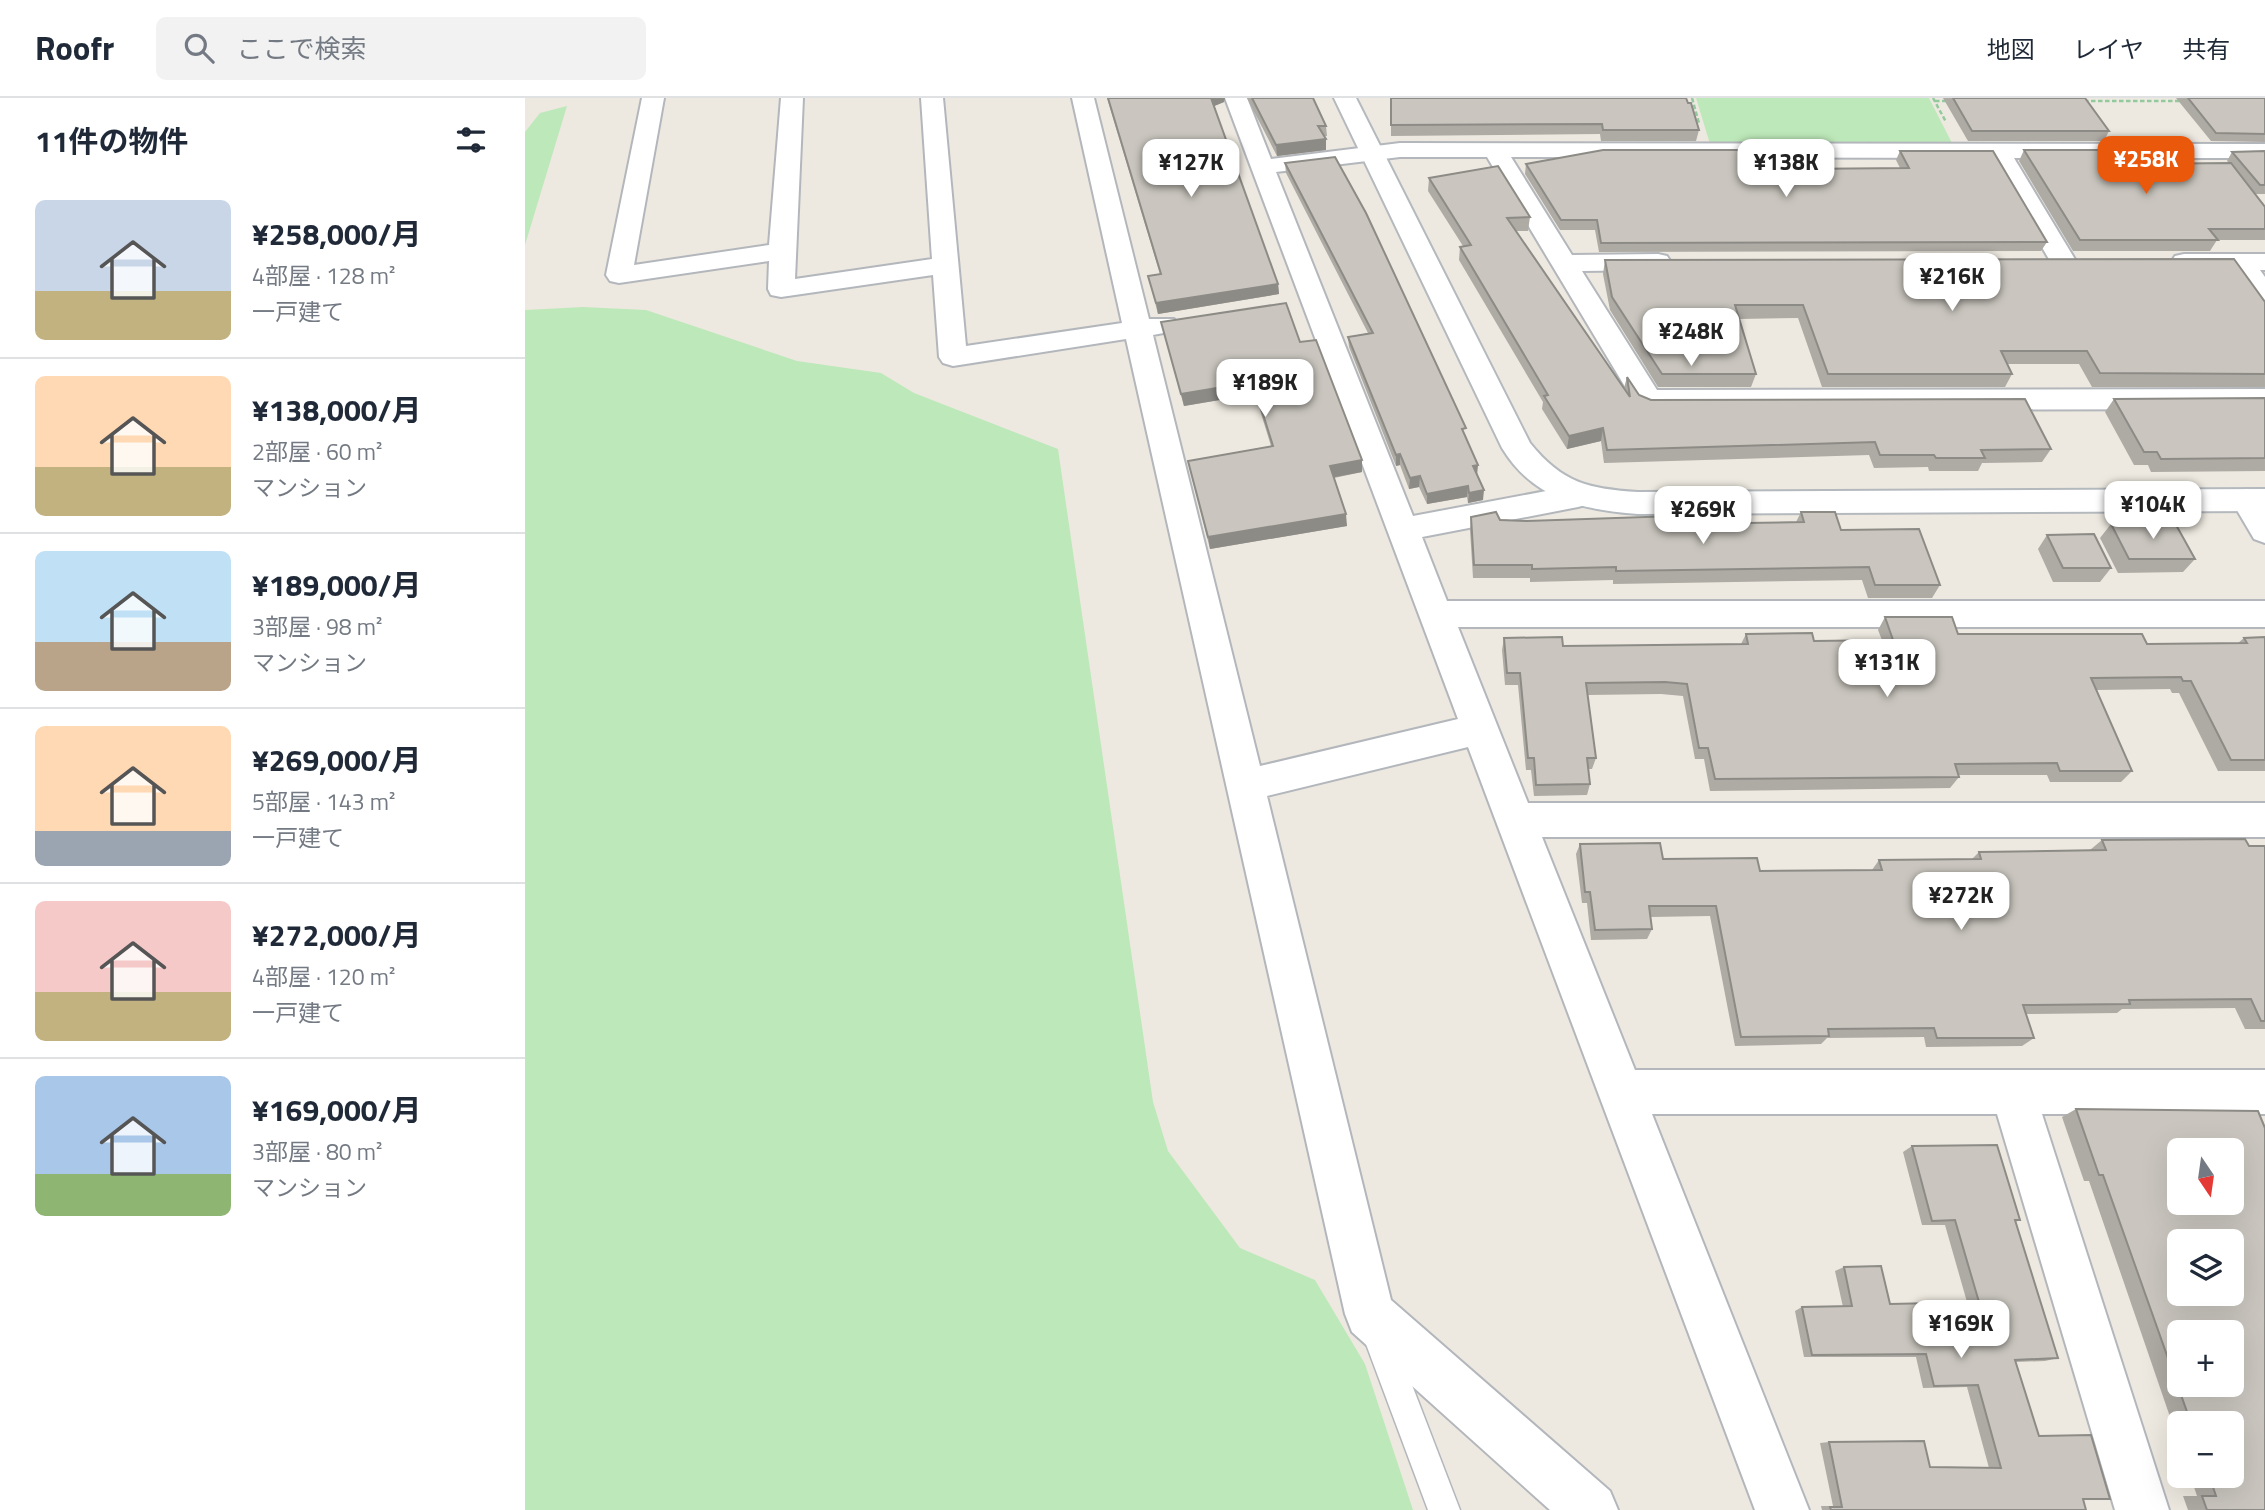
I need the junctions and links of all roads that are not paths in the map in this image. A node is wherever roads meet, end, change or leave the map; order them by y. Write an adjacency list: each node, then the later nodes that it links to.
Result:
1 (653, 98): 12 (street)
2 (792, 98): 12 (street)
3 (932, 98): 20 (street)
4 (1083, 98): 23 (street)
5 (1235, 98): 11 (street)
6 (1345, 98): 10 (street)
7 (1495, 150): 8 (street); 10 (street); 15 (street)
8 (1998, 151): 9 (street); 14 (street)
9 (2265, 151)
10 (1371, 153): 11 (street); 25 (street)
11 (1262, 166): 27 (street)
12 (782, 251): 20 (street)
13 (2036, 261): 14 (street)
14 (2063, 261): 17 (street)
15 (1566, 262): 16 (street); 24 (street)
16 (1690, 262)
17 (2091, 262)
18 (2159, 262): 19 (street)
19 (2253, 262): 21 (street)
20 (945, 265): 23 (street)
21 (2265, 296)
22 (1193, 320): 23 (street)
23 (1139, 329): 32 (street)
24 (2265, 399)
25 (1578, 496): 26 (street); 27 (street)
26 (2256, 500): 28 (street)
27 (1405, 529): 29 (street)
28 (2265, 531)
29 (1436, 614): 30 (street); 31 (street)
30 (2265, 614)
31 (1481, 729): 32 (street); 34 (street)
32 (1247, 785): 38 (street)
33 (2265, 820): 34 (street)
34 (1516, 821): 35 (street)
35 (1621, 1092): 37 (street); 41 (street)
36 (2265, 1092): 37 (street)
37 (2013, 1094): 42 (street)
38 (1370, 1314): 39 (lane); 40 (street)
39 (1444, 1510)
40 (1591, 1510)
41 (1782, 1510)
42 (2142, 1510)

